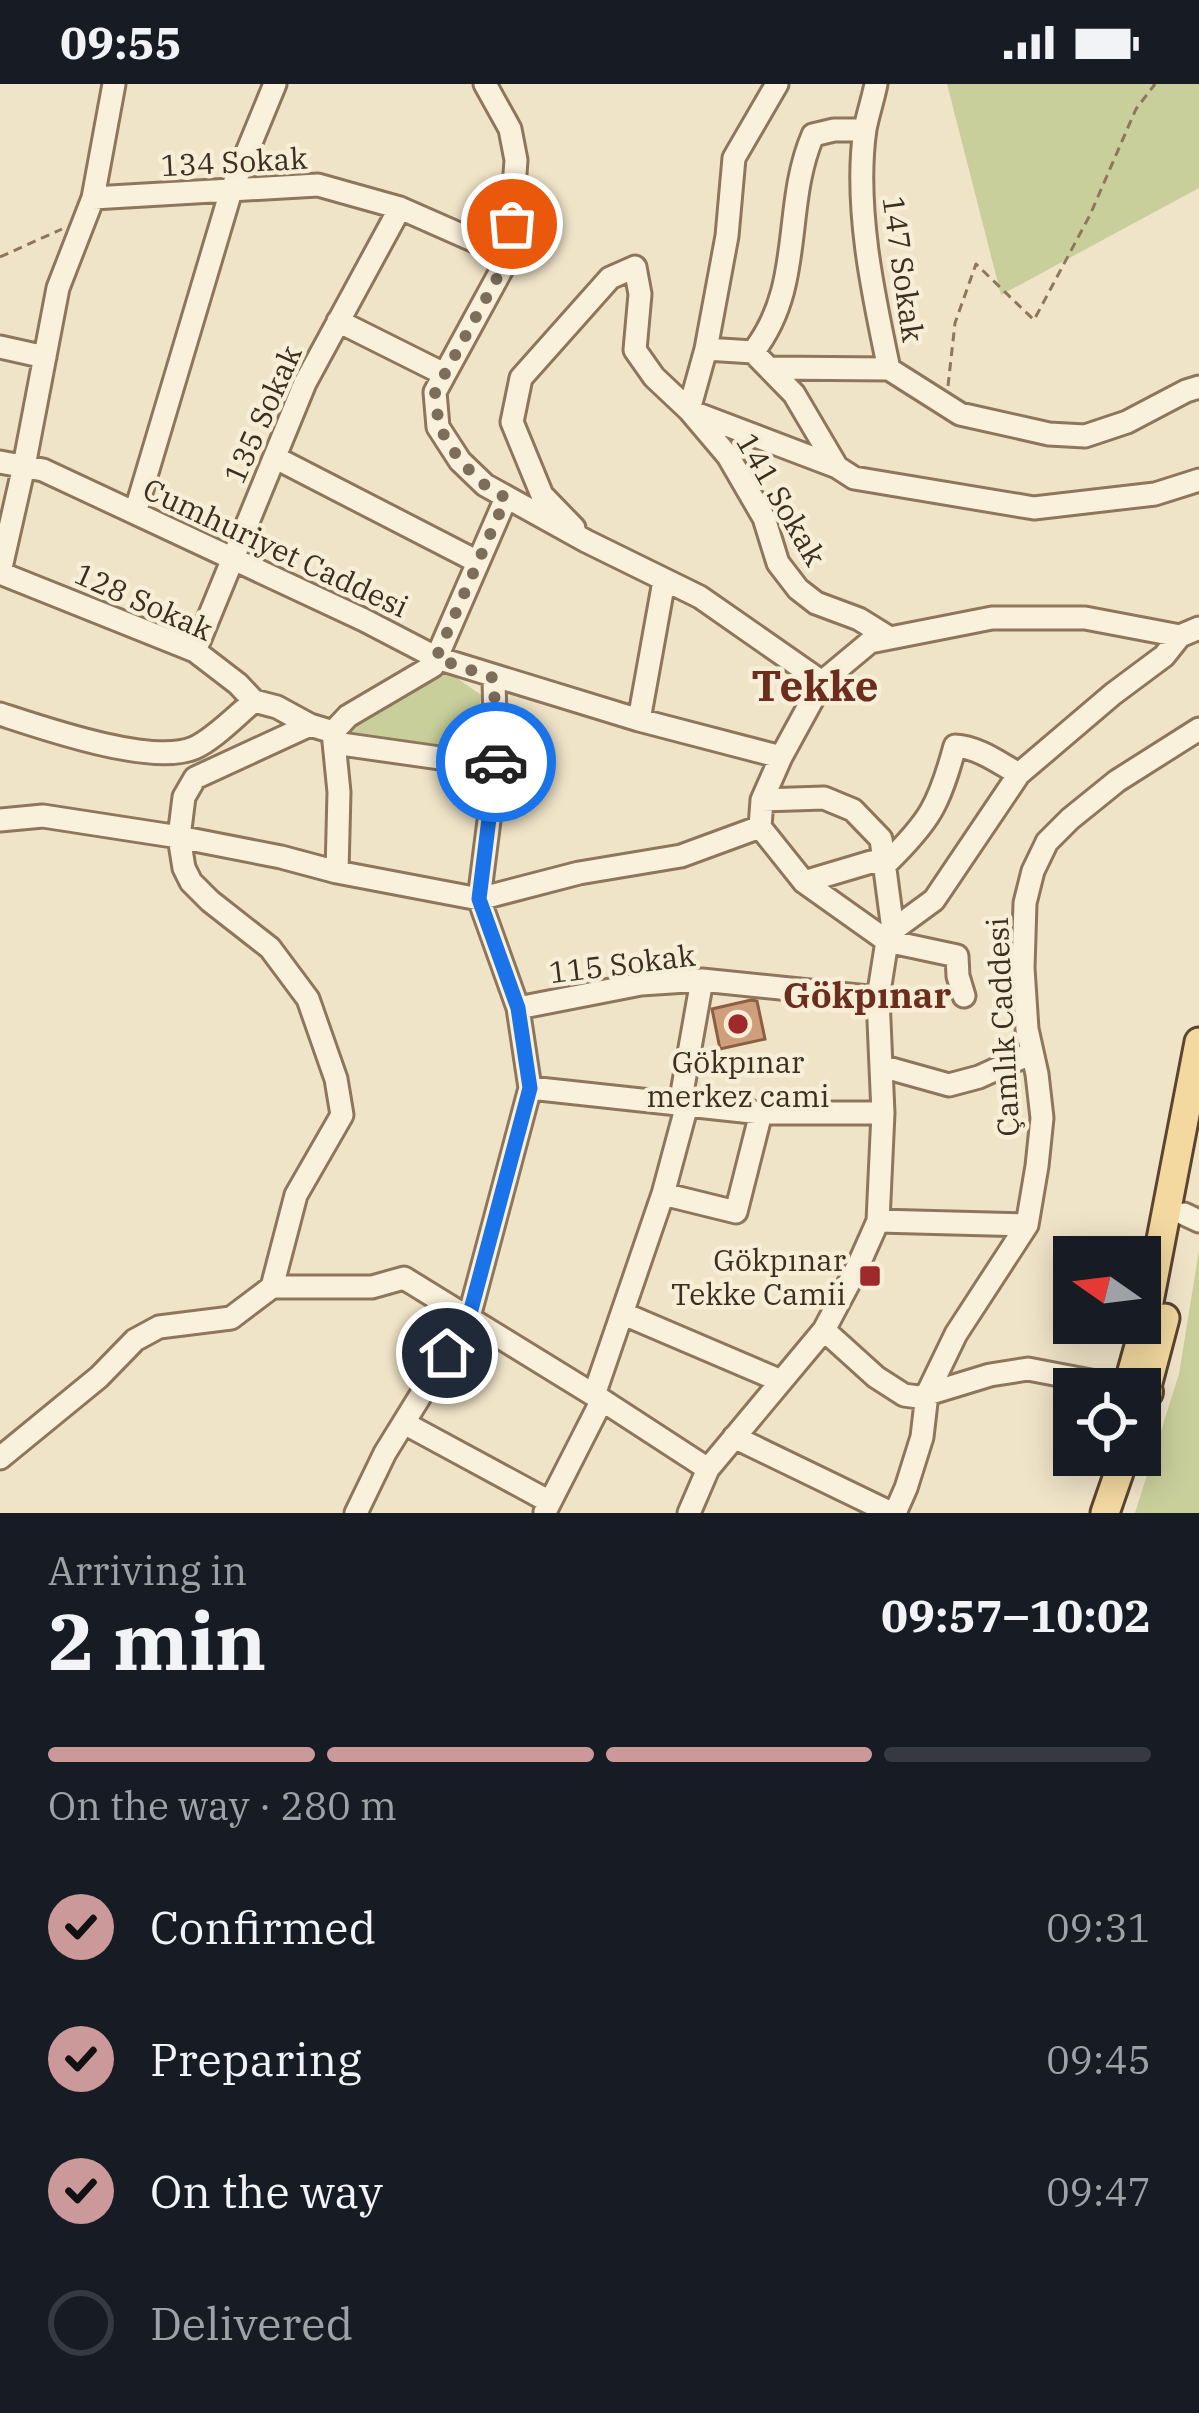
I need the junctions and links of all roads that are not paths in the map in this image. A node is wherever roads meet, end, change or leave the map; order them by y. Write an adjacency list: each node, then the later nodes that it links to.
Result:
1 (114, 84): 8 (street)
2 (275, 84): 7 (street)
3 (485, 84): 10 (street)
4 (777, 84): 13 (street)
5 (876, 84): 6 (street, 147 Sokak)
6 (865, 130): 15 (street); 16 (street, 147 Sokak)
7 (231, 191): 8 (street, 134 Sokak); 9 (street, 134 Sokak); 26 (street)
8 (89, 208): 14 (street)
9 (400, 208): 10 (street, 134 Sokak); 11 (street, 135 Sokak)
10 (509, 256): 17 (street)
11 (338, 321): 17 (street); 20 (street, 135 Sokak)
12 (0, 347): 14 (street)
13 (706, 349): 15 (street); 19 (street)
14 (45, 357): 22 (street)
15 (761, 360): 16 (street); 23 (street)
16 (889, 369): 18 (street, 147 Sokak)
17 (444, 374): 25 (street)
18 (1199, 387)
19 (689, 410): 23 (street); 27 (street, 141 Sokak); 33 (street, 141 Sokak)
20 (276, 458): 28 (street, 135 Sokak); 29 (street)
21 (0, 462): 22 (street, Cumhuriyet Caddesi)
22 (24, 466): 26 (street, Cumhuriyet Caddesi); 30 (street)
23 (837, 467): 24 (street)
24 (1199, 480)
25 (506, 498): 27 (street); 29 (street)
26 (135, 514): 28 (street, Cumhuriyet Caddesi)
27 (586, 541): 31 (street)
28 (231, 560): 34 (street, 135 Sokak); 35 (street, Cumhuriyet Caddesi)
29 (478, 562): 35 (street)
30 (0, 573): 34 (street, 128 Sokak)
31 (664, 581): 37 (street); 40 (street)
32 (1190, 632): 33 (street); 46 (street)
33 (887, 637): 37 (street)
34 (195, 651): 38 (street, 128 Sokak)
35 (436, 658): 36 (street, Cumhuriyet Caddesi); 43 (street)
36 (494, 678): 40 (street, Cumhuriyet Caddesi); 45 (street)
37 (822, 682): 44 (street)
38 (254, 701): 39 (street); 41 (street, 128 Sokak)
39 (0, 714)
40 (639, 720): 44 (street, Cumhuriyet Caddesi)
41 (310, 725): 43 (street, 128 Sokak); 50 (street)
42 (1199, 729): 61 (street, Çamlık Caddesi)
43 (334, 737): 45 (street, 128 Sokak); 52 (street)
44 (781, 758): 47 (street)
45 (496, 766): 54 (street)
46 (1019, 774): 51 (street); 55 (street)
47 (762, 800): 49 (street); 51 (street)
48 (0, 820): 50 (street)
49 (760, 827): 53 (street); 54 (street)
50 (179, 836): 52 (street); 72 (street)
51 (886, 864): 53 (street); 55 (street)
52 (337, 872): 54 (street)
53 (804, 882): 55 (street)
54 (479, 899): 59 (street)
55 (890, 936): 57 (street); 58 (street)
56 (702, 980): 58 (street, 115 Sokak); 59 (street, 115 Sokak); 64 (street)
57 (964, 996)
58 (878, 998): 62 (street)
59 (518, 1008): 63 (street)
60 (1199, 1042): 76 (main road)
61 (1032, 1053): 62 (street); 71 (street, Çamlık Caddesi)
62 (881, 1066): 66 (street)
63 (530, 1088): 64 (street); 74 (street)
64 (684, 1105): 65 (street); 68 (street)
65 (761, 1113): 66 (street); 68 (street)
66 (883, 1113): 70 (street)
67 (1199, 1133): 69 (main road)
68 (663, 1194): 73 (street)
69 (1191, 1217): 77 (main road)
70 (878, 1221): 71 (street); 75 (street)
71 (1027, 1226): 80 (street, Çamlık Caddesi)
72 (272, 1287): 74 (street); 84 (street)
73 (624, 1313): 79 (street); 81 (street)
74 (469, 1317): 81 (street); 82 (street)
75 (824, 1330): 79 (street); 80 (street)
76 (1139, 1368)
77 (1147, 1368)
78 (1053, 1376): 80 (street)
79 (781, 1381): 83 (street)
80 (927, 1394): 91 (street, Çamlık Caddesi)
81 (598, 1398): 85 (street); 88 (street)
82 (404, 1423): 88 (street); 89 (street)
83 (734, 1437): 85 (street); 91 (street)
84 (0, 1458)
85 (708, 1469): 90 (street)
86 (1099, 1476): 92 (main road)
87 (1118, 1476): 93 (main road)
88 (547, 1508)
89 (356, 1513)
90 (689, 1513)
91 (893, 1513)
92 (1087, 1513)
93 (1105, 1513)

